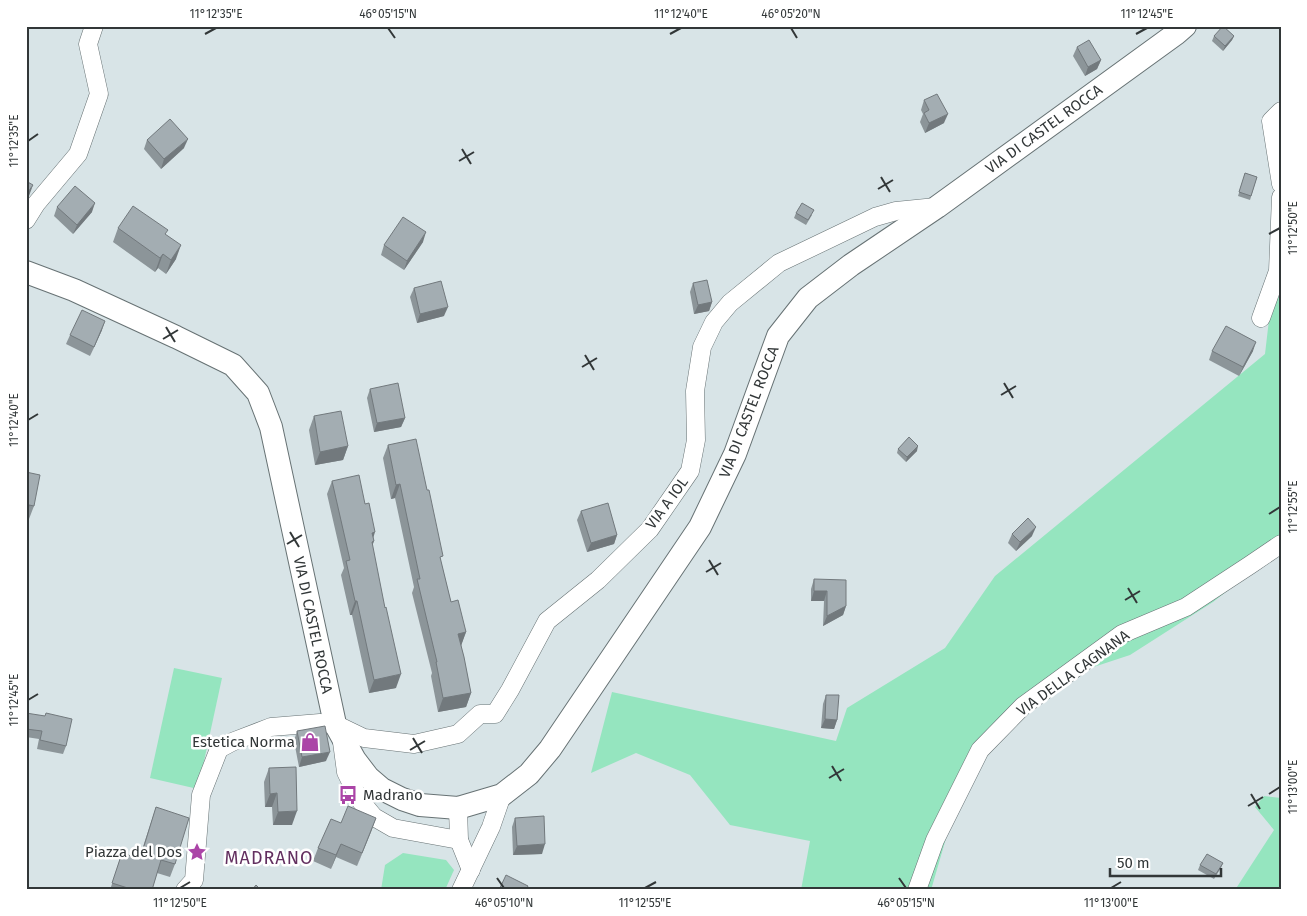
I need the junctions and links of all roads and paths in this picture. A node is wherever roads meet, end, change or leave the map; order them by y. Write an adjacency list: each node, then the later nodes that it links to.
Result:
1 (94, 26): 7 (street)
2 (1185, 26): 6 (main road, VIA DI CASTEL ROCCA)
3 (1281, 111): 4 (street)
4 (1281, 184)
5 (1281, 197): 9 (street)
6 (937, 207): 11 (street, VIA A IOL); 12 (main road, VIA DI CASTEL ROCCA)
7 (26, 220)
8 (26, 272): 11 (main road, VIA DI CASTEL ROCCA)
9 (1261, 318)
10 (1281, 544): 18 (street, VIA DELLA CAGNANA)
11 (338, 729): 13 (main road, VIA DI CASTEL ROCCA); 14 (street, VIA DI CASTEL ROCCA); 16 (street)
12 (502, 795): 13 (main road, VIA DI CASTEL ROCCA); 15 (street)
13 (458, 808): 14 (street)
14 (459, 840): 15 (street)
15 (471, 870): 17 (street)
16 (194, 886)
17 (461, 890)
18 (917, 890)

